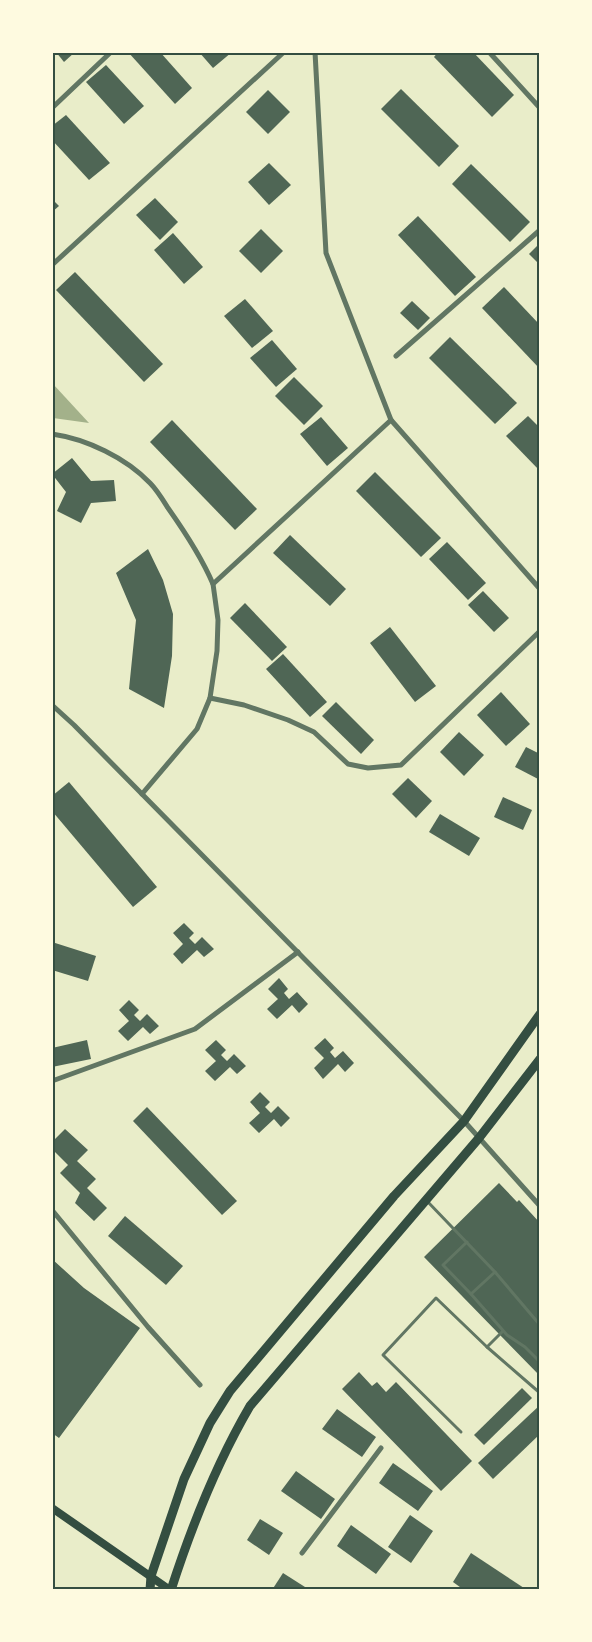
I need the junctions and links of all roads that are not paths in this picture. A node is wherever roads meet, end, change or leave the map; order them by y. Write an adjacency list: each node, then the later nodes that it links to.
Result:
1 (111, 52): 5 (street)
2 (284, 52): 8 (street)
3 (315, 52): 10 (street)
4 (489, 52): 6 (street)
5 (52, 108)
6 (540, 108)
7 (540, 230): 9 (street)
8 (52, 265)
9 (396, 356)
10 (390, 420): 12 (street); 13 (street)
11 (52, 434): 12 (street)
12 (213, 584): 15 (street)
13 (540, 588)
14 (540, 631): 15 (street)
15 (210, 698): 17 (street)
16 (52, 705): 17 (street)
17 (142, 794): 18 (street)
18 (298, 952): 21 (street); 22 (street)
19 (540, 1014): 22 (main road)
20 (540, 1059): 23 (main road)
21 (52, 1080)
22 (464, 1121): 23 (street); 40 (main road)
23 (479, 1138): 24 (main road); 25 (street)
24 (425, 1199): 27 (lane); 43 (main road)
25 (540, 1206)
26 (52, 1210): 34 (street)
27 (467, 1242): 28 (lane); 29 (lane)
28 (495, 1272): 29 (lane); 30 (lane)
29 (471, 1294): 31 (lane)
30 (540, 1325)
31 (503, 1331): 32 (lane); 33 (lane)
32 (486, 1347): 35 (lane); 36 (lane)
33 (540, 1362)
34 (200, 1385)
35 (540, 1394)
36 (461, 1432)
37 (381, 1448): 39 (street)
38 (52, 1508): 40 (main road)
39 (302, 1552)
40 (151, 1576): 41 (main road); 42 (main road); 43 (main road)
41 (146, 1590)
42 (150, 1590)
43 (171, 1590)

